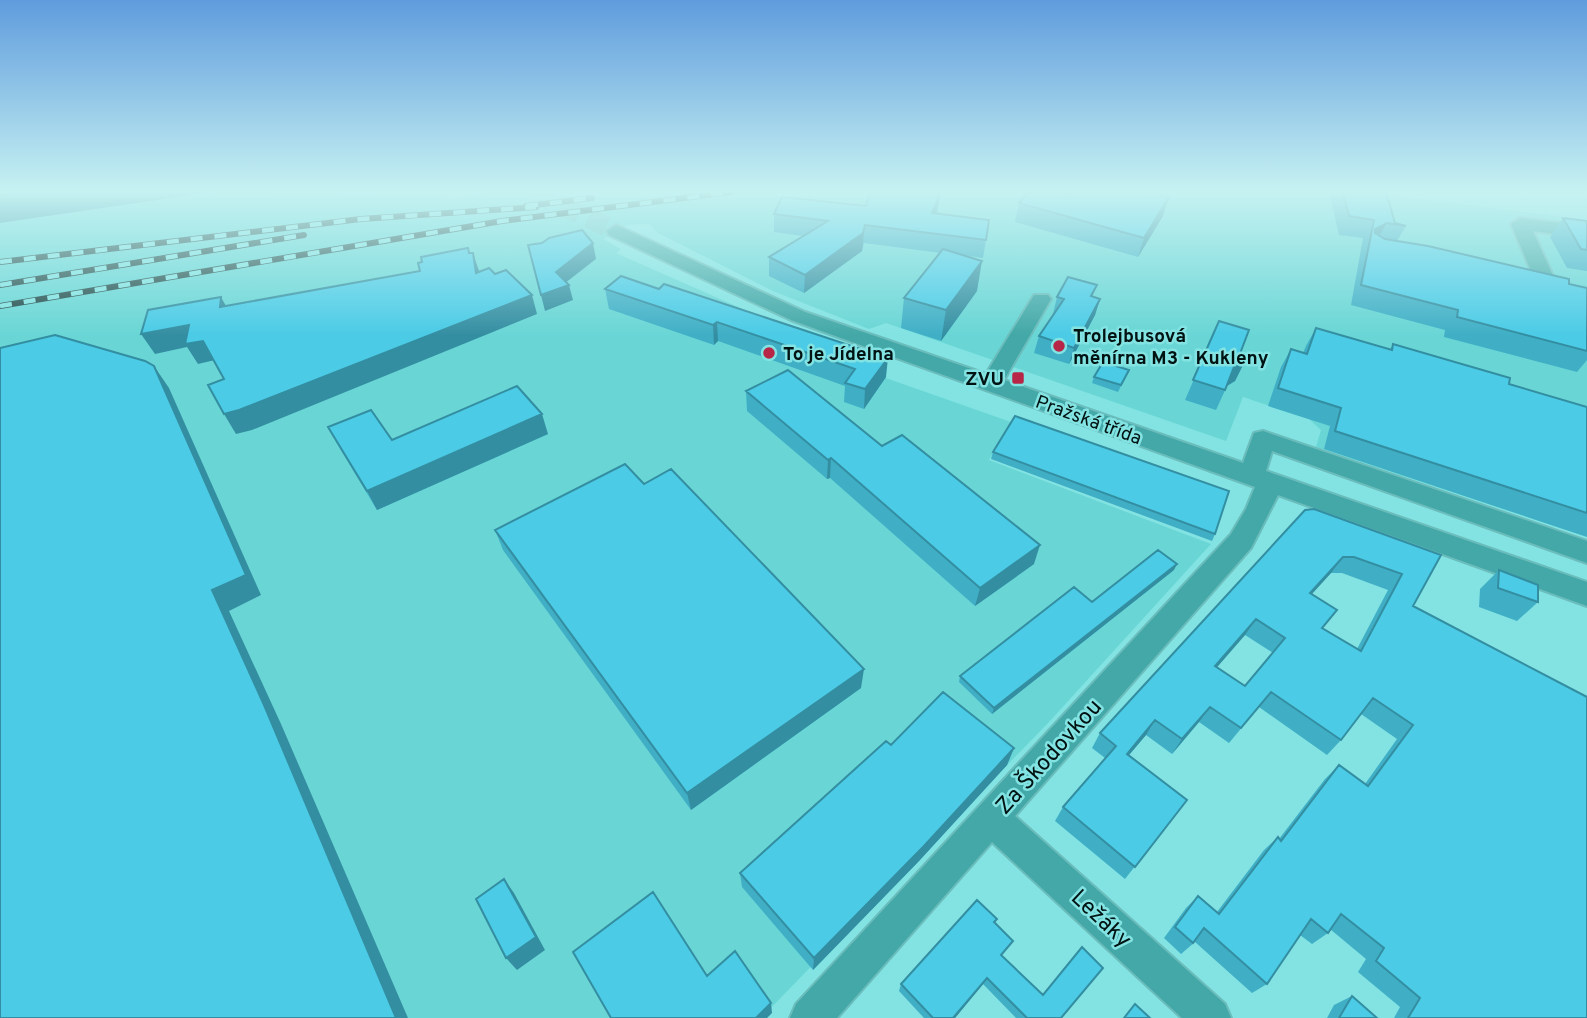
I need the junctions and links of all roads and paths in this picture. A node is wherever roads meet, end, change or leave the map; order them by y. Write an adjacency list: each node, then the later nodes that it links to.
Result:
1 (634, 240): 5 (street, Pražská třída)
2 (1528, 240): 3 (street)
3 (1522, 279)
4 (1041, 299): 5 (street)
5 (991, 384): 6 (street, Pražská třída)
6 (1260, 480): 7 (street); 8 (street, Pražská třída); 9 (street, Za Škodovkou)
7 (1587, 552)
8 (1587, 594)
9 (992, 818): 10 (street, Za Škodovkou); 11 (street, Ležáky)
10 (810, 1018)
11 (1211, 1018)

